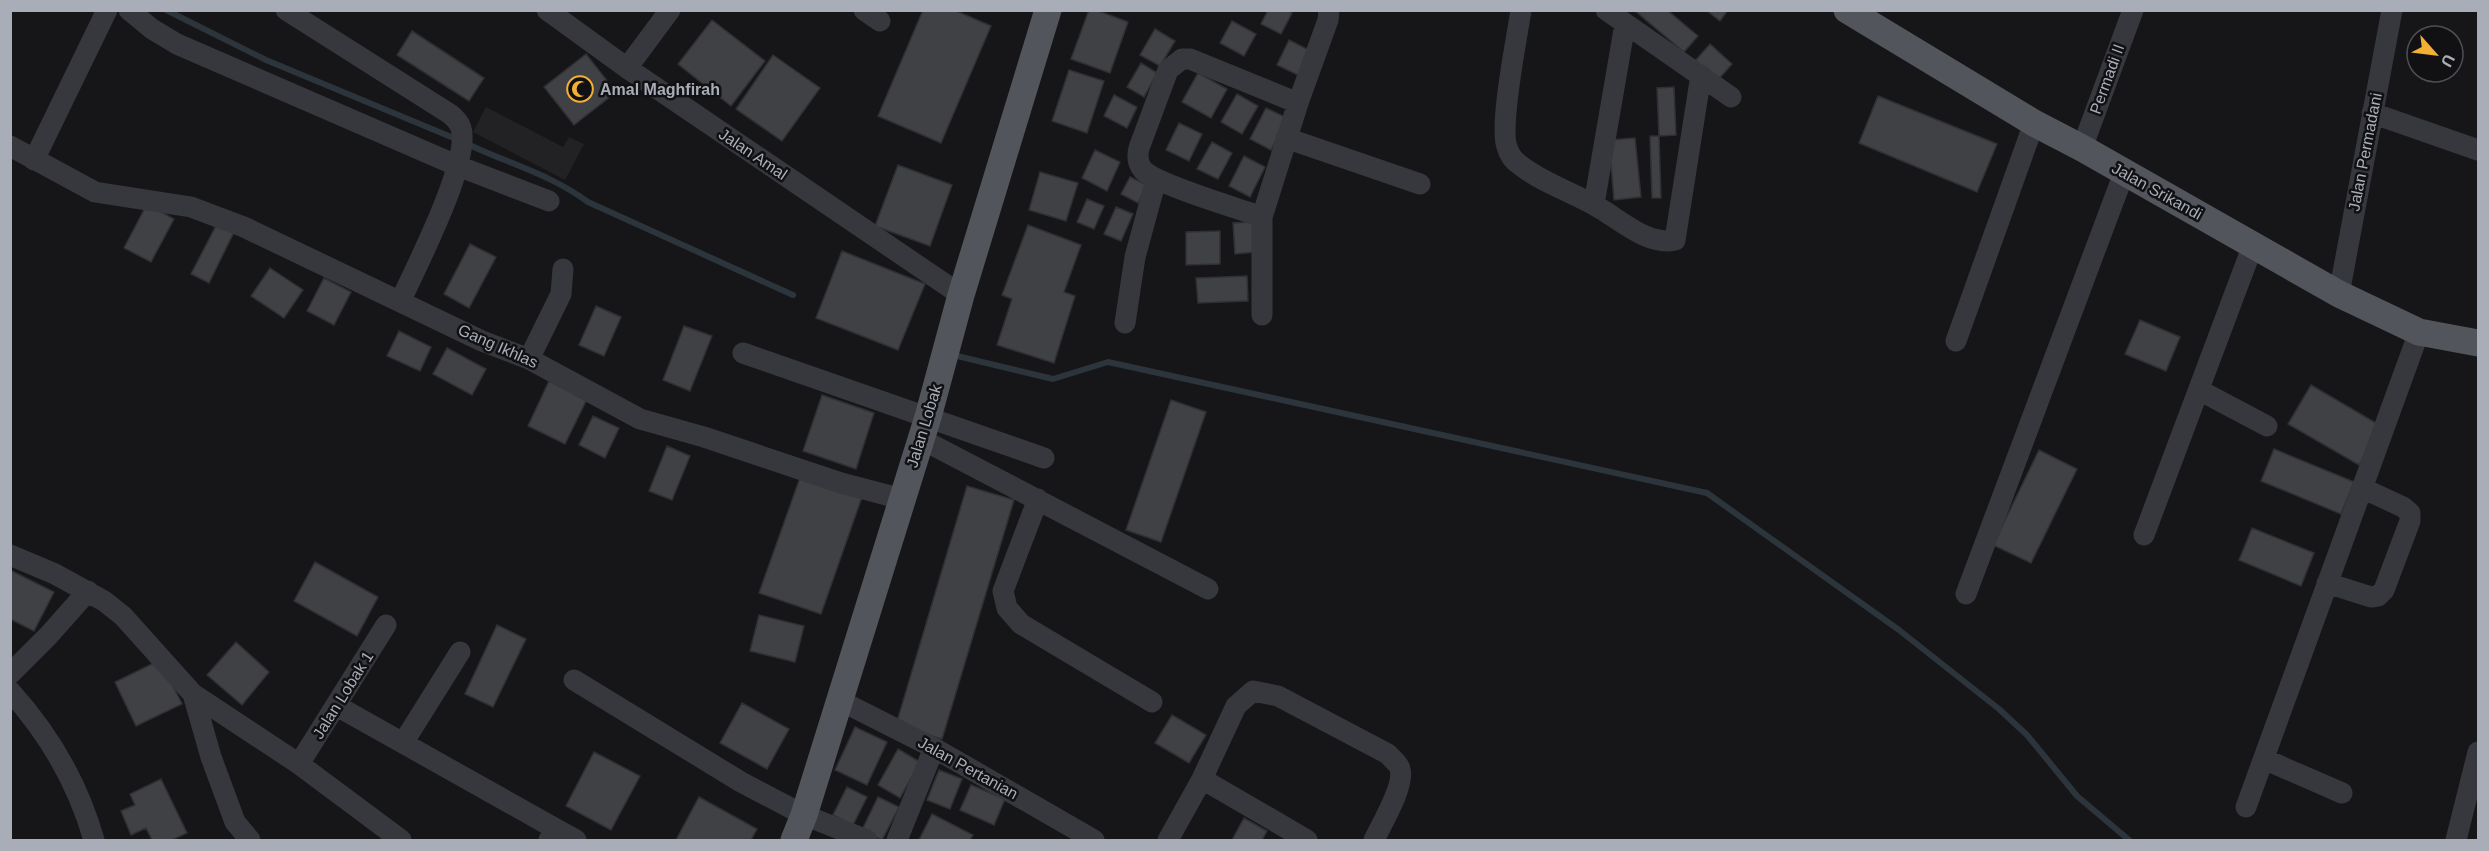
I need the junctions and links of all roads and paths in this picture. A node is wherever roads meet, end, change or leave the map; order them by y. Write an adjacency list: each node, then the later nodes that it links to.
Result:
1 (107, 10): 24 (street)
2 (129, 10): 25 (street)
3 (286, 10): 25 (street)
4 (547, 10): 14 (street, Jalan Amal)
5 (670, 10): 14 (street)
6 (1048, 10): 35 (main road, Jalan Lobak)
7 (1329, 10): 17 (street)
8 (1521, 10): 30 (street)
9 (1606, 10): 13 (street)
10 (1846, 10): 19 (main road, Jalan Srikandi)
11 (2133, 10): 22 (street, Permadi II)
12 (2392, 10): 18 (street, Jalan Permadani)
13 (1625, 24): 15 (street); 30 (street)
14 (627, 68): 35 (street, Jalan Amal)
15 (1701, 75): 16 (street); 30 (street)
16 (1731, 96)
17 (1298, 103): 20 (street); 27 (street)
18 (2372, 113): 23 (street); 34 (street, Jalan Permadani)
19 (2034, 123): 22 (main road, Jalan Srikandi); 40 (street)
20 (1286, 138): 28 (street); 31 (street)
21 (10, 146): 24 (street, Gang Ikhlas)
22 (2082, 148): 26 (main road, Jalan Srikandi)
23 (2478, 150)
24 (34, 160): 36 (street, Gang Ikhlas)
25 (458, 163): 29 (street); 36 (street)
26 (2124, 173): 32 (main road, Jalan Srikandi); 56 (street)
27 (1156, 180): 31 (street); 38 (street)
28 (1420, 184)
29 (549, 201)
30 (1594, 204)
31 (1262, 217): 37 (street)
32 (2253, 245): 34 (main road, Jalan Srikandi); 44 (street)
33 (563, 269): 43 (street)
34 (2339, 294): 39 (main road, Jalan Srikandi)
35 (961, 295): 46 (main road, Jalan Lobak)
36 (401, 300): 43 (street, Gang Ikhlas)
37 (1262, 315)
38 (1125, 323)
39 (2419, 332): 41 (main road, Jalan Srikandi); 48 (street)
40 (1956, 341)
41 (2478, 343)
42 (743, 353): 46 (street)
43 (529, 359): 50 (street, Gang Ikhlas)
44 (2199, 390): 45 (street); 51 (street)
45 (2266, 426)
46 (924, 428): 47 (street); 49 (street); 50 (main road, Jalan Lobak)
47 (1044, 458)
48 (2362, 488): 53 (street); 53 (street)
49 (1038, 499): 54 (street); 64 (street)
50 (902, 500): 63 (main road, Jalan Lobak)
51 (2144, 535)
52 (10, 555): 55 (street)
53 (2327, 583): 69 (street)
54 (1208, 589)
55 (88, 591): 59 (street); 62 (street)
56 (1966, 594)
57 (386, 625): 65 (street, Jalan Lobak 1)
58 (460, 652): 66 (street)
59 (10, 674)
60 (574, 680): 74 (street)
61 (10, 691): 76 (street)
62 (193, 694): 70 (street); 77 (street)
63 (839, 700): 67 (street, Jalan Pertanian); 74 (main road, Jalan Lobak)
64 (1152, 702)
65 (337, 706): 66 (street); 70 (street, Jalan Lobak 1)
66 (403, 743): 75 (street)
67 (934, 748): 82 (street); 83 (street, Jalan Pertanian)
68 (2478, 752): 87 (street)
69 (2264, 759): 72 (street); 73 (street)
70 (299, 764): 78 (street)
71 (1202, 779): 84 (street); 85 (street); 86 (street)
72 (2342, 793)
73 (2246, 807)
74 (804, 815): 80 (main road, Jalan Lobak); 81 (street)
75 (552, 835): 79 (street)
76 (94, 840)
77 (250, 840)
78 (401, 840)
79 (576, 840)
80 (794, 840)
81 (867, 840)
82 (897, 840)
83 (1094, 840)
84 (1168, 840)
85 (1307, 840)
86 (1374, 840)
87 (2456, 840)

